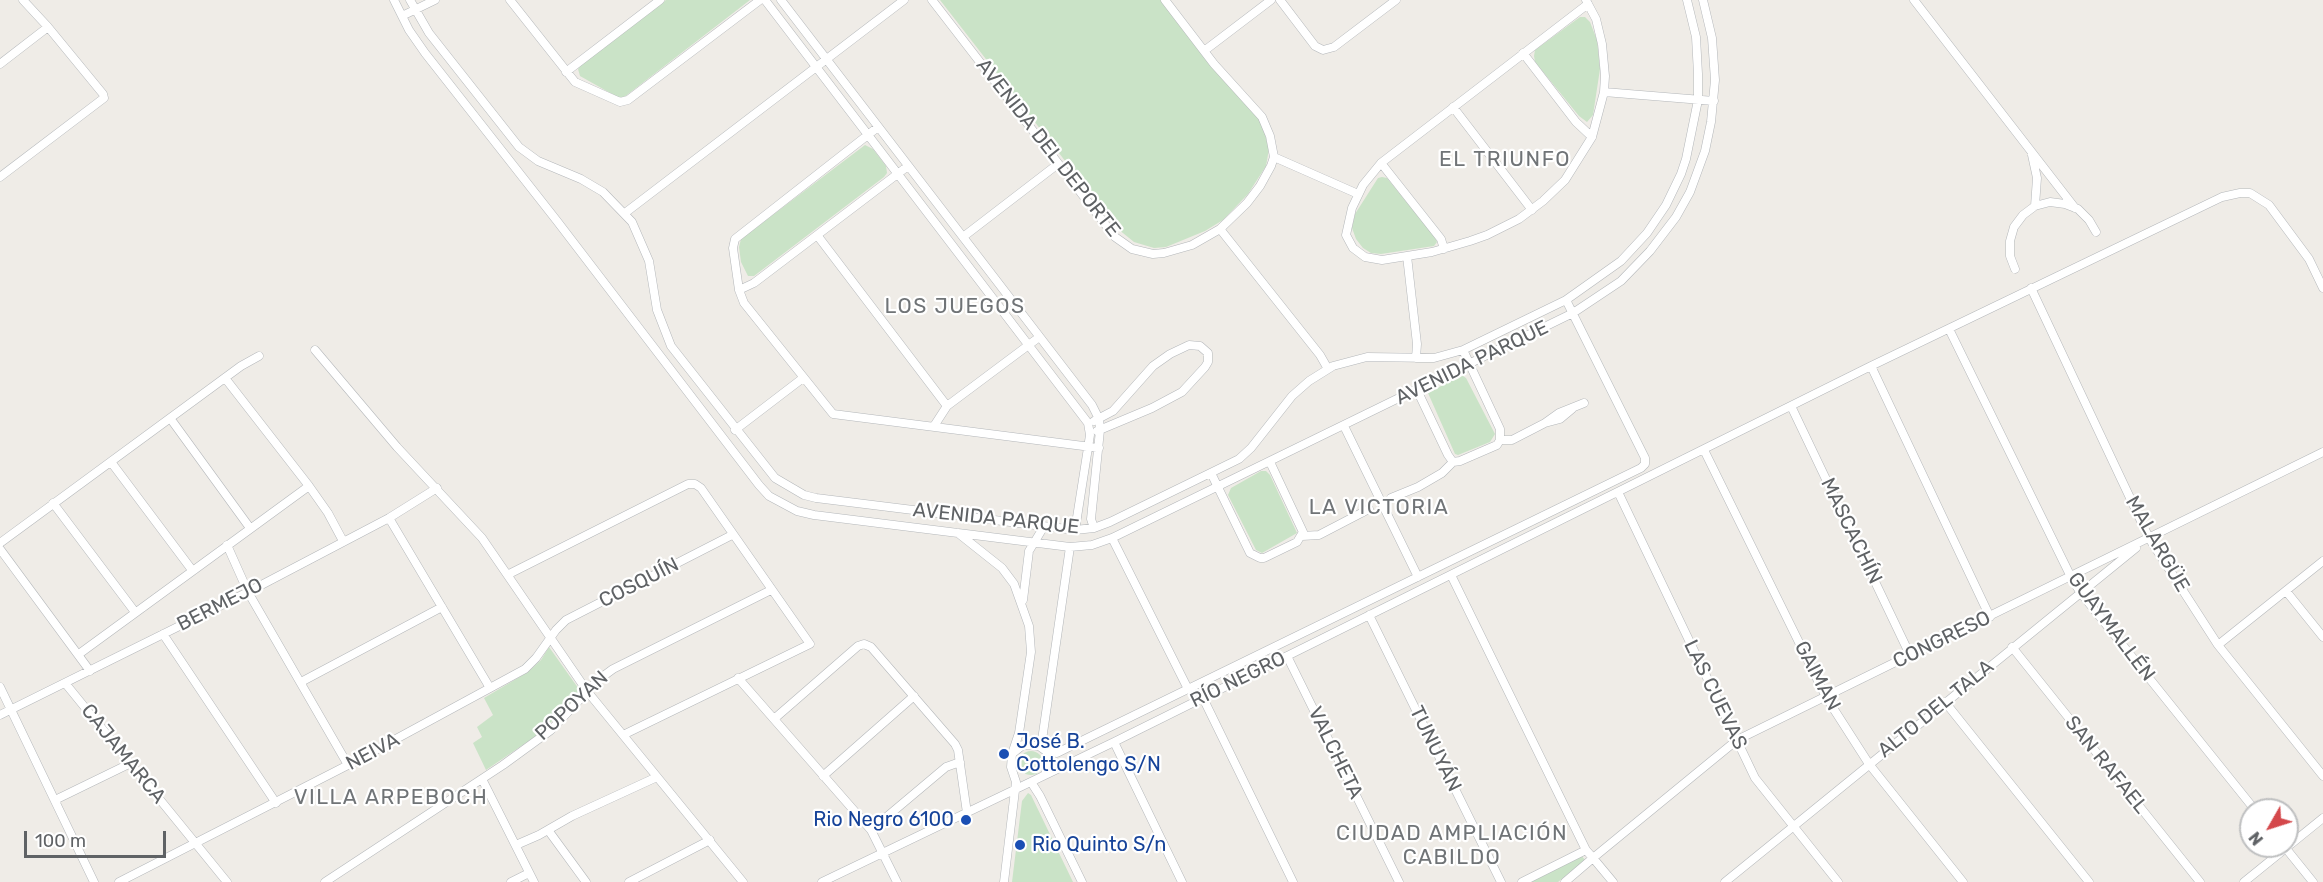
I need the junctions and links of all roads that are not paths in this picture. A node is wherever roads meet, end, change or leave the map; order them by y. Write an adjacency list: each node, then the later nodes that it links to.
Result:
1 (23, 0): 21 (street)
2 (394, 0): 20 (street, AVENIDA PARQUE)
3 (410, 0): 19 (street, AVENIDA PARQUE)
4 (435, 0): 19 (street)
5 (660, 0): 27 (street)
6 (762, 0): 26 (street); 27 (street)
7 (781, 0): 24 (street)
8 (904, 0): 24 (street)
9 (932, 0): 38 (street, AVENIDA DEL DEPORTE)
10 (1165, 0): 22 (street)
11 (1271, 0): 22 (street)
12 (1280, 0): 17 (street)
13 (1687, 0): 29 (street, AVENIDA PARQUE)
14 (1703, 0): 30 (street, AVENIDA PARQUE)
15 (1914, 0): 35 (street)
16 (514, 1): 27 (street)
17 (1392, 1)
18 (1587, 2): 23 (street); 28 (street)
19 (415, 9): 20 (street); 46 (street, AVENIDA PARQUE)
20 (402, 16): 103 (street, AVENIDA PARQUE)
21 (48, 27): 25 (street); 41 (street)
22 (1204, 51): 36 (street)
23 (1523, 53): 31 (street); 34 (street)
24 (826, 60): 26 (street); 32 (street)
25 (0, 64)
26 (816, 67): 33 (street); 46 (street)
27 (566, 72)
28 (1604, 92): 29 (street); 34 (street)
29 (1698, 100): 30 (street); 57 (street, AVENIDA PARQUE)
30 (1714, 101): 58 (street, AVENIDA PARQUE)
31 (1453, 107): 37 (street); 45 (street)
32 (878, 127): 33 (street); 39 (street)
33 (868, 135): 40 (street); 56 (street)
34 (1592, 137): 45 (street)
35 (2031, 151): 43 (street); 44 (street)
36 (1274, 157): 42 (street); 47 (street, AVENIDA DEL DEPORTE)
37 (1381, 163): 42 (street); 51 (street)
38 (1058, 164): 47 (street, AVENIDA DEL DEPORTE); 50 (street)
39 (908, 166): 40 (street); 50 (street)
40 (898, 174): 49 (street); 61 (street)
41 (0, 177)
42 (1358, 194): 52 (street)
43 (2035, 206): 44 (street); 53 (street)
44 (2075, 208): 48 (street)
45 (1532, 210): 51 (street)
46 (625, 213): 80 (street, AVENIDA PARQUE)
47 (1220, 229): 68 (street)
48 (2096, 232)
49 (817, 235): 56 (street); 73 (street)
50 (963, 237): 60 (street)
51 (1444, 249): 52 (street)
52 (1407, 256): 65 (street)
53 (2015, 269)
54 (2031, 288): 55 (street, RÍO NEGRO); 59 (street, RÍO NEGRO); 109 (street, MALARGÜE)
55 (2323, 288)
56 (739, 290): 70 (street)
57 (1566, 300): 58 (street); 63 (street, AVENIDA PARQUE)
58 (1573, 313): 66 (street, AVENIDA PARQUE); 120 (street, RÍO NEGRO)
59 (1949, 329): 67 (street, RÍO NEGRO); 121 (street, GUAYMALLÉN)
60 (1038, 338): 61 (street); 76 (street)
61 (1028, 345): 73 (street); 79 (street)
62 (315, 350): 93 (street)
63 (1463, 350): 65 (street, AVENIDA PARQUE); 66 (street)
64 (259, 356): 69 (street)
65 (1416, 358): 68 (street, AVENIDA PARQUE)
66 (1468, 364): 71 (street, AVENIDA PARQUE); 82 (street)
67 (1871, 366): 74 (street, RÍO NEGRO); 130 (street)
68 (1328, 369): 90 (street, AVENIDA PARQUE)
69 (225, 378): 75 (street); 91 (street)
70 (803, 378): 77 (street); 80 (street)
71 (1417, 390): 78 (street, AVENIDA PARQUE); 89 (street)
72 (1584, 403): 82 (street)
73 (947, 406): 77 (street)
74 (1791, 406): 85 (street, RÍO NEGRO); 138 (street, MASCACHÍN)
75 (170, 418): 87 (street); 100 (street)
76 (1099, 419): 79 (street); 81 (street); 81 (street)
77 (934, 426): 83 (street)
78 (1344, 426): 88 (street, AVENIDA PARQUE); 120 (street)
79 (1089, 427): 81 (street); 83 (street)
80 (735, 430): 98 (street, AVENIDA PARQUE)
81 (1100, 430): 84 (street)
82 (1500, 440): 89 (street)
83 (1088, 447): 84 (street); 104 (street)
84 (1099, 448): 102 (street)
85 (1704, 450): 94 (street, RÍO NEGRO); 148 (street, GAIMAN)
86 (2323, 452): 109 (street, CONGRESO)
87 (111, 462): 96 (street); 117 (street)
88 (1270, 462): 92 (street, AVENIDA PARQUE); 107 (street)
89 (1453, 462): 95 (street)
90 (1211, 473): 92 (street); 102 (street, AVENIDA PARQUE)
91 (309, 486): 100 (street); 110 (street)
92 (1219, 487): 107 (street); 108 (street, AVENIDA PARQUE)
93 (437, 488): 99 (street, BERMEJO); 118 (street)
94 (1618, 492): 119 (street, RÍO NEGRO); 155 (street, LAS CUEVAS)
95 (1391, 498)
96 (53, 503): 111 (street); 128 (street)
97 (1369, 509): 107 (street)
98 (936, 513): 101 (street, AVENIDA PARQUE); 103 (street)
99 (389, 518): 110 (street, BERMEJO); 126 (street)
100 (250, 528): 113 (street)
101 (1043, 528): 104 (street, AVENIDA PARQUE); 112 (street)
102 (1094, 528): 104 (street, AVENIDA PARQUE)
103 (934, 529): 105 (street, AVENIDA PARQUE)
104 (1075, 530)
105 (957, 532): 112 (street, AVENIDA PARQUE); 127 (street)
106 (732, 535): 118 (street); 122 (street); 132 (street, COSQUÍN)
107 (1302, 536)
108 (1113, 538): 114 (street, AVENIDA PARQUE); 145 (street)
109 (2149, 538): 121 (street, CONGRESO); 125 (street, ALTO DEL TALA); 134 (street, MALARGÜE)
110 (343, 541): 124 (street, BERMEJO)
111 (0, 543)
112 (1032, 543): 114 (street, AVENIDA PARQUE); 127 (street)
113 (227, 545): 117 (street); 124 (street)
114 (1070, 548): 157 (street)
115 (0, 549): 136 (street)
116 (2323, 561): 123 (street)
117 (192, 570): 128 (street)
118 (509, 574): 132 (street)
119 (1451, 575): 129 (street, RÍO NEGRO); 183 (street)
120 (1418, 577): 145 (street, RÍO NEGRO)
121 (2071, 577): 125 (street, GUAYMALLÉN); 130 (street, CONGRESO)
122 (771, 590): 140 (street); 146 (street, POPOYAN)
123 (2286, 591): 133 (street); 134 (street)
124 (248, 592): 131 (street, BERMEJO); 141 (street)
125 (2080, 592): 135 (street, ALTO DEL TALA); 171 (street, GUAYMALLÉN)
126 (442, 607): 141 (street); 144 (street)
127 (1023, 607): 158 (street)
128 (135, 612): 136 (street)
129 (1369, 615): 137 (street, RÍO NEGRO); 205 (street, TUNUYÁN)
130 (1990, 617): 138 (street, CONGRESO)
131 (163, 634): 139 (street, BERMEJO); 173 (street)
132 (551, 638): 144 (street, NEIVA); 146 (street)
133 (2323, 638)
134 (2218, 645): 166 (street, MALARGÜE)
135 (2012, 647): 150 (street, ALTO DEL TALA); 213 (street, SAN RAFAEL)
136 (79, 654): 139 (street)
137 (1287, 656): 149 (street, RÍO NEGRO); 204 (street, VALCHETA)
138 (1910, 656): 148 (street, CONGRESO)
139 (90, 671): 142 (street, BERMEJO)
140 (738, 678): 153 (street); 154 (street)
141 (301, 682): 162 (street)
142 (65, 683): 151 (street, BERMEJO); 160 (street, CAJAMARCA)
143 (0, 687): 151 (street)
144 (490, 688): 162 (street, NEIVA)
145 (1188, 689): 157 (street, RÍO NEGRO)
146 (587, 691): 154 (street); 168 (street, POPOYAN)
147 (914, 696): 153 (street); 159 (street); 165 (street)
148 (1826, 697): 155 (street, CONGRESO); 161 (street, GAIMAN)
149 (1203, 698): 156 (street, RÍO NEGRO); 203 (street)
150 (1945, 702): 161 (street, ALTO DEL TALA); 212 (street)
151 (12, 710): 152 (street, BERMEJO); 172 (street)
152 (0, 715)
153 (774, 719): 165 (street)
154 (623, 735): 167 (street)
155 (1737, 740): 176 (street, LAS CUEVAS); 185 (street, CONGRESO)
156 (1114, 742): 164 (street, RÍO NEGRO); 202 (street)
157 (1044, 749): 158 (street); 164 (street)
158 (1012, 754): 163 (street)
159 (960, 762): 174 (street); 178 (street)
160 (131, 763): 172 (street); 181 (street, CAJAMARCA)
161 (1869, 764): 176 (street, ALTO DEL TALA); 211 (street, GAIMAN)
162 (348, 765): 173 (street, NEIVA)
163 (1014, 774): 169 (street); 170 (street)
164 (1045, 774): 169 (street, RÍO NEGRO)
165 (823, 776): 178 (street)
166 (2323, 776)
167 (657, 777): 177 (street); 180 (street)
168 (482, 779): 182 (street); 192 (street, POPOYAN)
169 (1031, 782): 170 (street, RÍO NEGRO); 201 (street)
170 (1016, 790): 174 (street, RÍO NEGRO); 200 (street)
171 (2245, 798)
172 (55, 800): 189 (street)
173 (276, 803): 181 (street, NEIVA)
174 (967, 813): 184 (street, RÍO NEGRO)
175 (2323, 818): 179 (street)
176 (1793, 826): 209 (street, ALTO DEL TALA); 210 (street, LAS CUEVAS)
177 (548, 830): 182 (street); 195 (street)
178 (871, 830): 184 (street)
179 (2299, 836)
180 (710, 840): 196 (street); 197 (street)
181 (195, 844): 190 (street, NEIVA); 191 (street, CAJAMARCA)
182 (516, 845): 188 (street)
183 (1586, 850): 185 (street); 206 (street)
184 (884, 853): 198 (street, RÍO NEGRO); 199 (street)
185 (1593, 858): 207 (street, CONGRESO); 208 (street)
186 (2272, 858): 214 (street)
187 (2294, 858): 215 (street)
188 (529, 873): 193 (street); 194 (street)
189 (94, 882)
190 (119, 882)
191 (227, 882)
192 (325, 882)
193 (511, 882)
194 (534, 882)
195 (585, 882)
196 (629, 882)
197 (743, 882)
198 (822, 882)
199 (897, 882)
200 (1004, 882)
201 (1082, 882)
202 (1182, 882)
203 (1293, 882)
204 (1399, 882)
205 (1501, 882)
206 (1522, 882)
207 (1565, 882)
208 (1613, 882)
209 (1725, 882)
210 (1838, 882)
211 (1963, 882)
212 (2089, 882)
213 (2200, 882)
214 (2244, 882)
215 (2313, 882)

